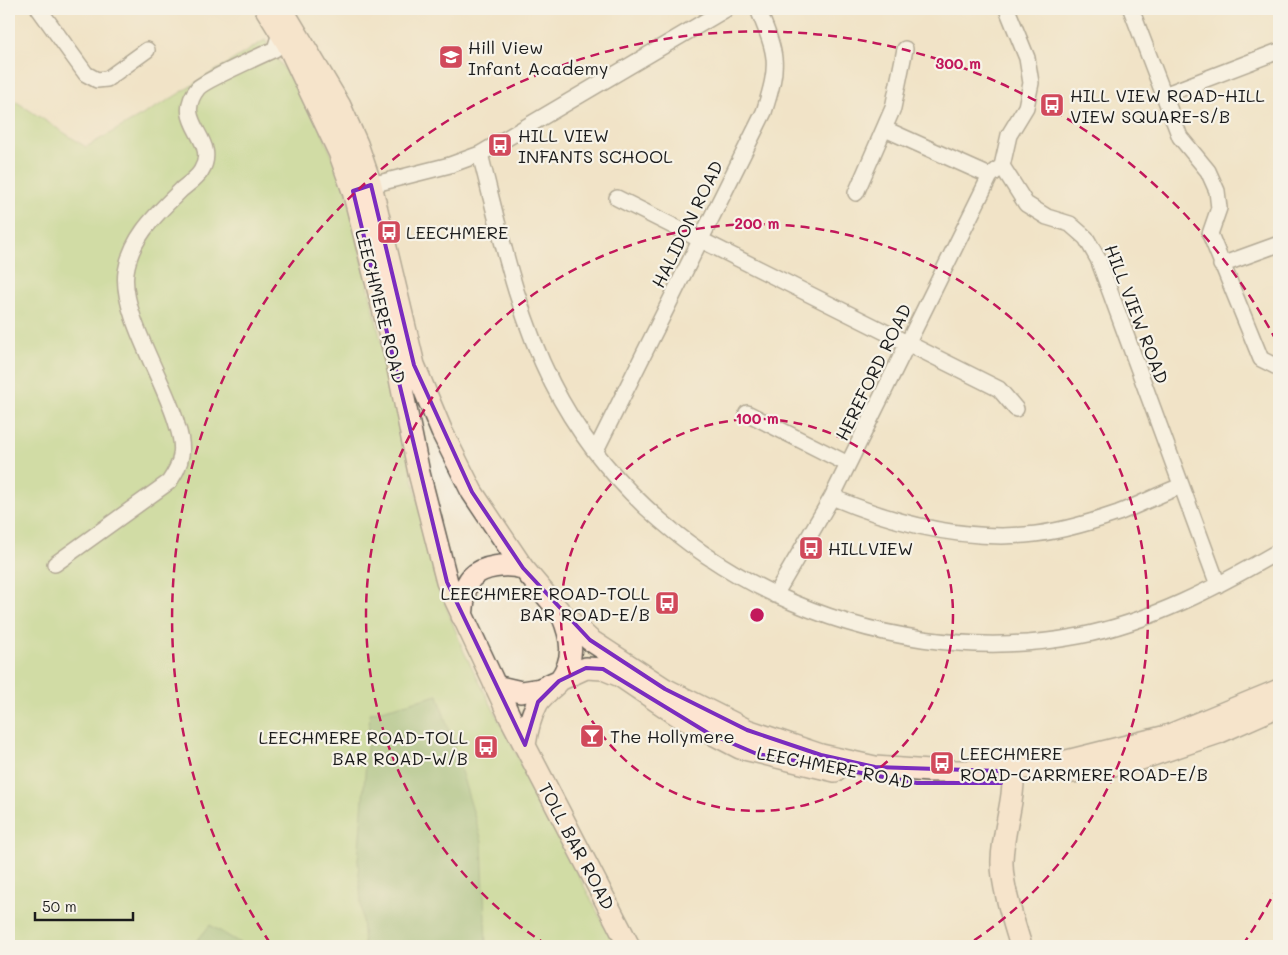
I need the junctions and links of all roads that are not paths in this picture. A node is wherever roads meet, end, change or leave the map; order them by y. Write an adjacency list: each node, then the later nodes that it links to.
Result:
1 (39, 9): 10 (street)
2 (266, 9): 8 (main road, LEECHMERE ROAD)
3 (282, 9): 17 (main road, LEECHMERE ROAD)
4 (726, 9): 14 (street)
5 (758, 9): 20 (street, HALIDON ROAD)
6 (1007, 9): 15 (street)
7 (1131, 9): 12 (street)
8 (280, 30): 17 (main road, LEECHMERE ROAD); 32 (street)
9 (905, 49): 13 (street)
10 (147, 50)
11 (1279, 51): 12 (street)
12 (1164, 95): 22 (street)
13 (885, 129): 16 (street); 18 (street)
14 (480, 154): 17 (street); 27 (street)
15 (1002, 166): 16 (street, HEREFORD ROAD); 29 (street, HILL VIEW ROAD)
16 (990, 176): 23 (street, HEREFORD ROAD)
17 (362, 188): 33 (main road, LEECHMERE ROAD); 37 (main road, LEECHMERE ROAD)
18 (856, 193)
19 (617, 198): 20 (street)
20 (700, 239): 23 (street); 27 (street, HALIDON ROAD)
21 (1279, 244): 22 (street)
22 (1221, 265): 24 (street)
23 (908, 342): 25 (street); 28 (street, HEREFORD ROAD)
24 (1279, 368)
25 (1016, 409)
26 (747, 413): 28 (street)
27 (596, 450): 35 (street)
28 (848, 464): 30 (street, HEREFORD ROAD)
29 (1181, 486): 30 (street); 34 (street, HILL VIEW ROAD)
30 (832, 497): 35 (street, HEREFORD ROAD)
31 (1279, 552): 34 (street)
32 (55, 564)
33 (523, 568): 36 (main road, LEECHMERE ROAD); 37 (main road)
34 (1218, 585): 35 (street)
35 (775, 595)
36 (561, 613): 38 (main road); 44 (main road, LEECHMERE ROAD)
37 (462, 616): 39 (main road, LEECHMERE ROAD)
38 (559, 681): 39 (main road, LEECHMERE ROAD); 43 (main road); 44 (main road, LEECHMERE ROAD)
39 (495, 686): 42 (main road, LEECHMERE ROAD)
40 (1279, 690): 44 (main road, LEECHMERE ROAD)
41 (1279, 706): 44 (main road, LEECHMERE ROAD)
42 (510, 717): 43 (main road, TOLL BAR ROAD)
43 (525, 745): 45 (main road, TOLL BAR ROAD)
44 (1007, 776): 46 (main road)
45 (630, 946)
46 (1021, 946)

